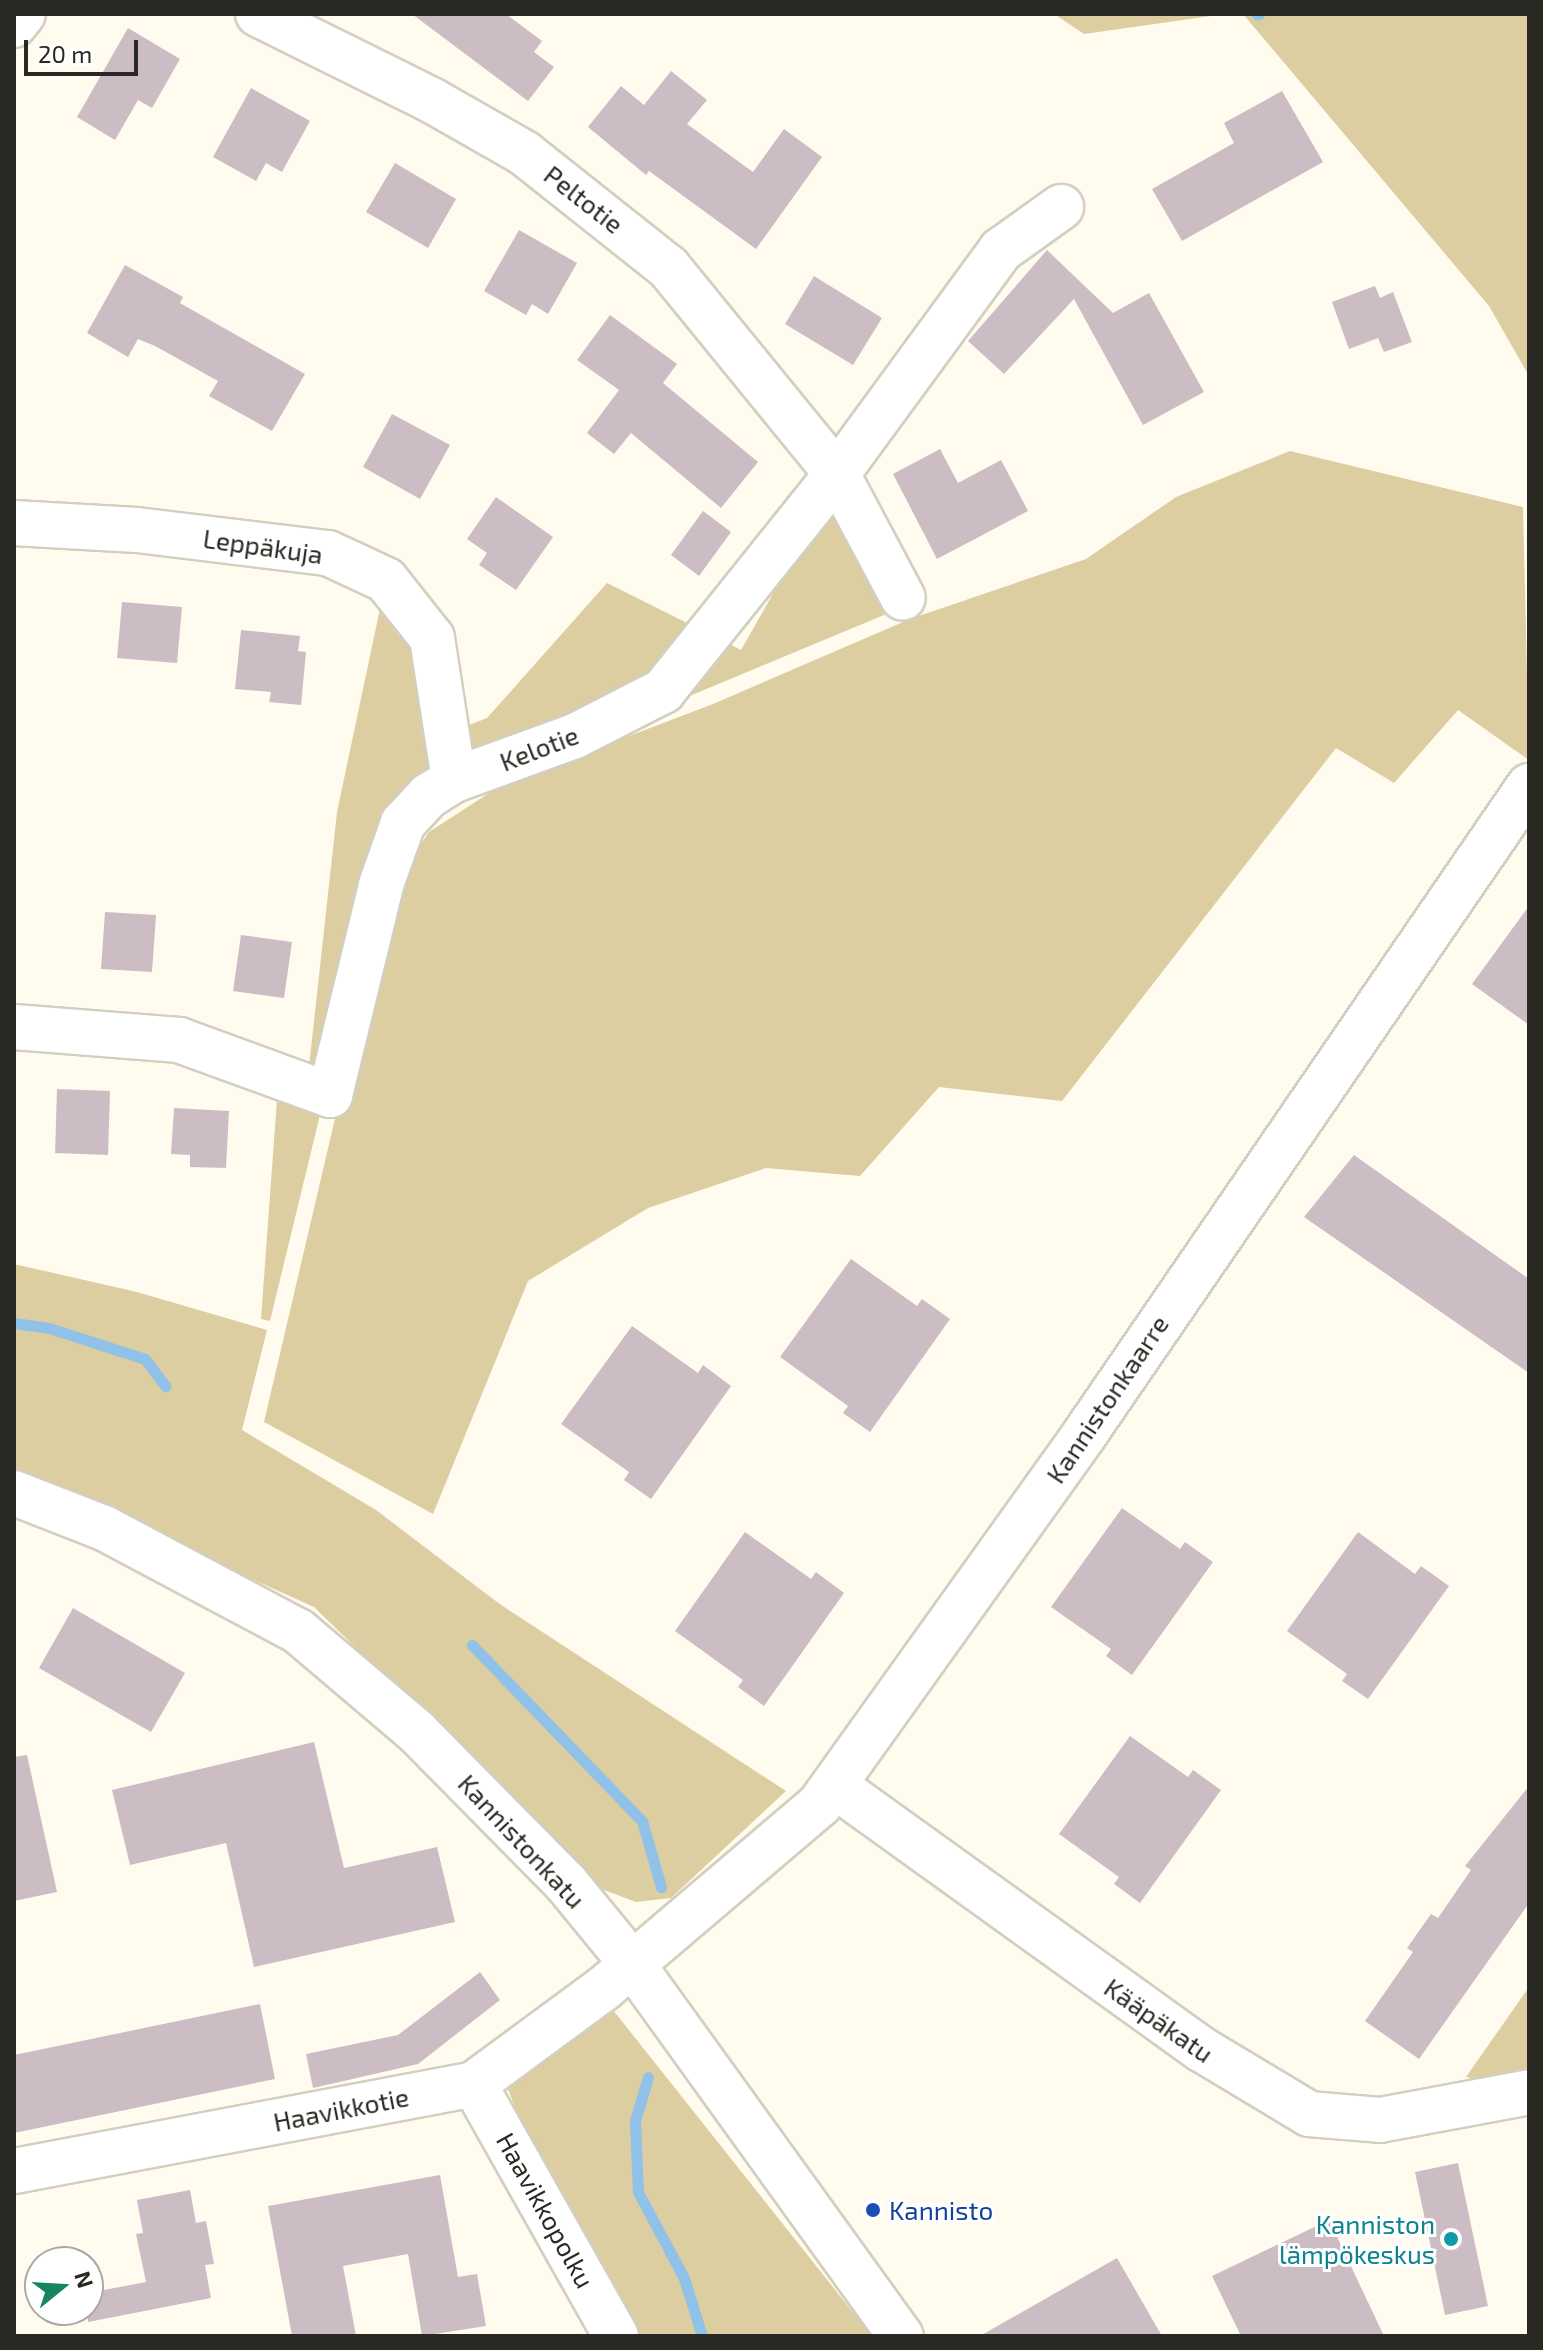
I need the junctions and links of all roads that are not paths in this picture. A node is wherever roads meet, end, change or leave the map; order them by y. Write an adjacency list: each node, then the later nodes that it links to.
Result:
1 (23, 14): 3 (street)
2 (258, 14): 5 (street, Peltotie)
3 (14, 25)
4 (1061, 207): 5 (street, Kelotie)
5 (837, 474): 7 (street, Peltotie); 8 (street, Kelotie)
6 (14, 523): 8 (street, Leppäkuja)
7 (903, 598)
8 (454, 780): 10 (street, Kelotie)
9 (1529, 786): 12 (street, Kannistonkaarre)
10 (14, 1027)
11 (14, 1493): 13 (street, Kannistonkatu)
12 (835, 1786): 13 (street, Kannistonkaarre); 15 (street, Kääpäkatu)
13 (633, 1965): 14 (street, Haavikkotie); 18 (street, Kannistonkatu)
14 (474, 2084): 16 (street, Haavikkotie); 17 (street, Haavikkopolku)
15 (1529, 2092)
16 (14, 2171)
17 (616, 2336)
18 (901, 2336)

